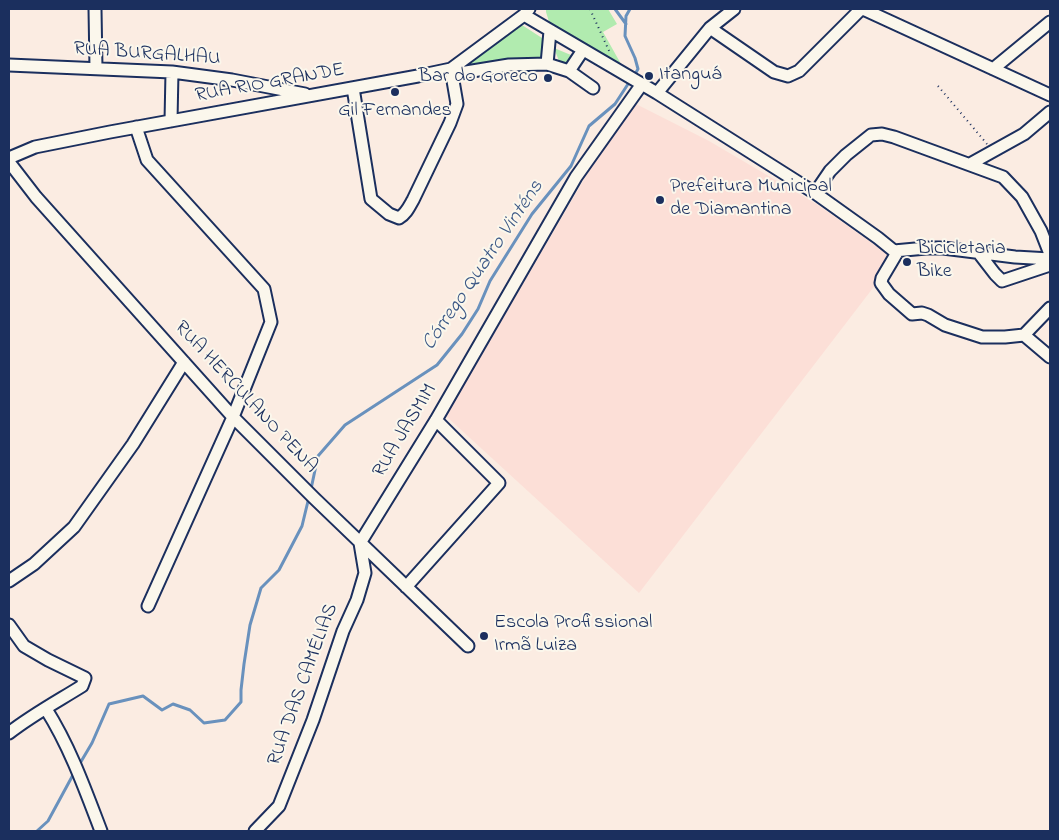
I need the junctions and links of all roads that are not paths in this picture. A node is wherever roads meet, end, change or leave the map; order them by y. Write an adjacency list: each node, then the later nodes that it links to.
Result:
1 (95, 9): 11 (street)
2 (734, 9): 6 (street)
3 (862, 9): 6 (street); 12 (street)
4 (527, 12): 7 (street); 13 (street, RUA RIO GRANDE)
5 (1050, 22): 12 (street)
6 (710, 28): 19 (street)
7 (550, 31): 8 (street); 9 (street)
8 (583, 50): 14 (street); 16 (street)
9 (547, 64): 13 (street); 14 (street)
10 (9, 65): 11 (street, RUA BURGALHAU)
11 (96, 68): 15 (street, RUA BURGALHAU)
12 (994, 68): 21 (street)
13 (451, 69): 17 (street, RUA RIO GRANDE); 17 (street)
14 (569, 71): 18 (street)
15 (172, 72): 20 (street, RUA BURGALHAU); 23 (street)
16 (640, 83): 19 (street); 38 (street, RUA JASMIM)
17 (353, 88): 20 (street, RUA RIO GRANDE)
18 (593, 88)
19 (657, 93): 27 (street)
20 (311, 95): 23 (street, RUA RIO GRANDE)
21 (1050, 95)
22 (1048, 118): 26 (street)
23 (171, 121): 24 (street, RUA RIO GRANDE)
24 (136, 127): 25 (street, RUA RIO GRANDE); 37 (street)
25 (9, 160): 36 (street, RUA HERCULANO PENA)
26 (970, 164): 27 (street); 30 (street)
27 (815, 193): 28 (street)
28 (898, 251): 29 (street); 34 (street)
29 (978, 252): 31 (street); 32 (street)
30 (1050, 254)
31 (1050, 259)
32 (1050, 265)
33 (1050, 308): 34 (street)
34 (1024, 335): 35 (street)
35 (1050, 357)
36 (184, 362): 37 (street, RUA HERCULANO PENA); 40 (street)
37 (233, 417): 39 (street, RUA HERCULANO PENA); 42 (street)
38 (436, 420): 39 (street, RUA JASMIM); 41 (street)
39 (360, 543): 41 (street, RUA HERCULANO PENA); 48 (street, RUA DAS CAMÉLIAS)
40 (9, 581)
41 (406, 587): 44 (street, RUA HERCULANO PENA)
42 (148, 606)
43 (9, 625): 45 (street)
44 (468, 646)
45 (46, 709): 46 (street); 47 (street)
46 (9, 733)
47 (101, 831)
48 (255, 831)

